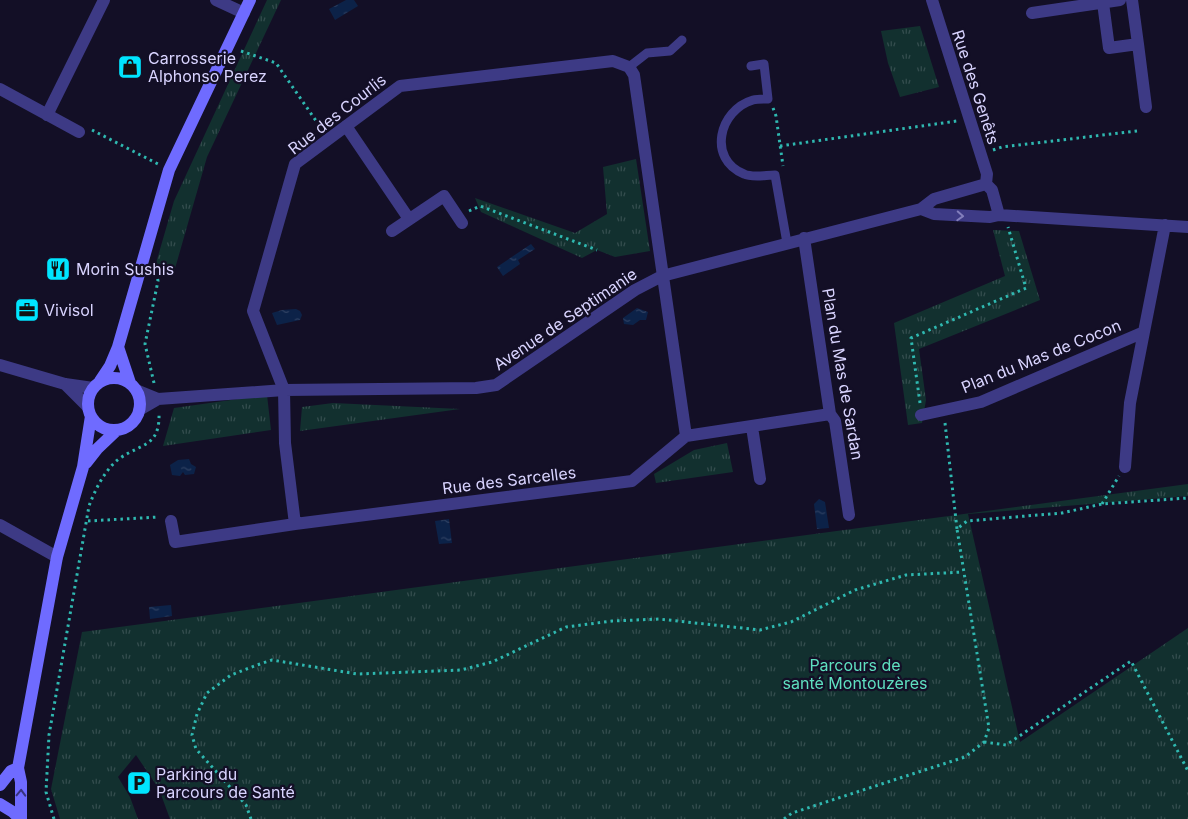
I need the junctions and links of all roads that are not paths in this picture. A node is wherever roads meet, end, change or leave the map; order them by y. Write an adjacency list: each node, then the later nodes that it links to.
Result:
1 (104, 0): 16 (street)
2 (216, 0): 8 (street)
3 (250, 0): 8 (street)
4 (932, 0): 19 (street, Rue des Genêts)
5 (1120, 0): 7 (street)
6 (1132, 0): 11 (street)
7 (1103, 3): 9 (street); 11 (street)
8 (244, 13): 31 (street)
9 (1032, 13)
10 (682, 40): 13 (lane)
11 (1138, 44): 15 (street)
12 (751, 66): 28 (lane)
13 (629, 67): 17 (street, Rue des Courlis); 29 (street)
14 (0, 88): 16 (street)
15 (1146, 107)
16 (48, 115): 18 (street)
17 (346, 126): 22 (street); 36 (street, Rue des Courlis)
18 (80, 132)
19 (986, 184): 20 (street, Avenue de Septimanie); 21 (street)
20 (922, 209): 21 (street, Avenue de Septimanie, one-way to 21); 27 (street, Avenue de Septimanie)
21 (999, 215): 24 (street, Avenue de Septimanie)
22 (409, 219): 23 (street); 26 (street)
23 (460, 220)
24 (1165, 225): 25 (street, Avenue de Septimanie); 30 (street, Plan du Mas de Cocon)
25 (1188, 227)
26 (392, 231)
27 (804, 238): 28 (street, Avenue de Septimanie); 40 (street, Plan du Mas de Sardan)
28 (787, 242): 29 (street, Avenue de Septimanie)
29 (662, 276): 36 (street, Avenue de Septimanie); 44 (street)
30 (1144, 332): 41 (street, Plan du Mas de Cocon); 45 (street, Plan du Mas de Cocon)
31 (118, 347): 34 (street); 35 (street)
32 (0, 365): 33 (street)
33 (65, 384): 34 (street); 39 (street)
34 (97, 384): 35 (street); 39 (street)
35 (133, 386): 37 (street, Avenue de Septimanie); 38 (street)
36 (284, 390): 37 (street, Avenue de Septimanie); 50 (street)
37 (158, 399): 38 (street, Avenue de Septimanie)
38 (139, 410): 43 (street)
39 (89, 412): 43 (street); 46 (street)
40 (830, 414): 42 (street); 48 (street, Plan du Mas de Sardan)
41 (921, 415)
42 (752, 427): 44 (street); 47 (street)
43 (117, 430): 46 (street)
44 (686, 436): 50 (street, Rue des Sarcelles)
45 (1125, 467)
46 (83, 468): 52 (street)
47 (760, 479)
48 (849, 515)
49 (171, 521): 50 (street, Rue des Sarcelles)
50 (294, 524)
51 (0, 525): 52 (street)
52 (57, 557): 53 (street)
53 (18, 768): 54 (street); 56 (street, one-way to 53)
54 (0, 785)
55 (0, 804): 56 (street)
56 (21, 819)

